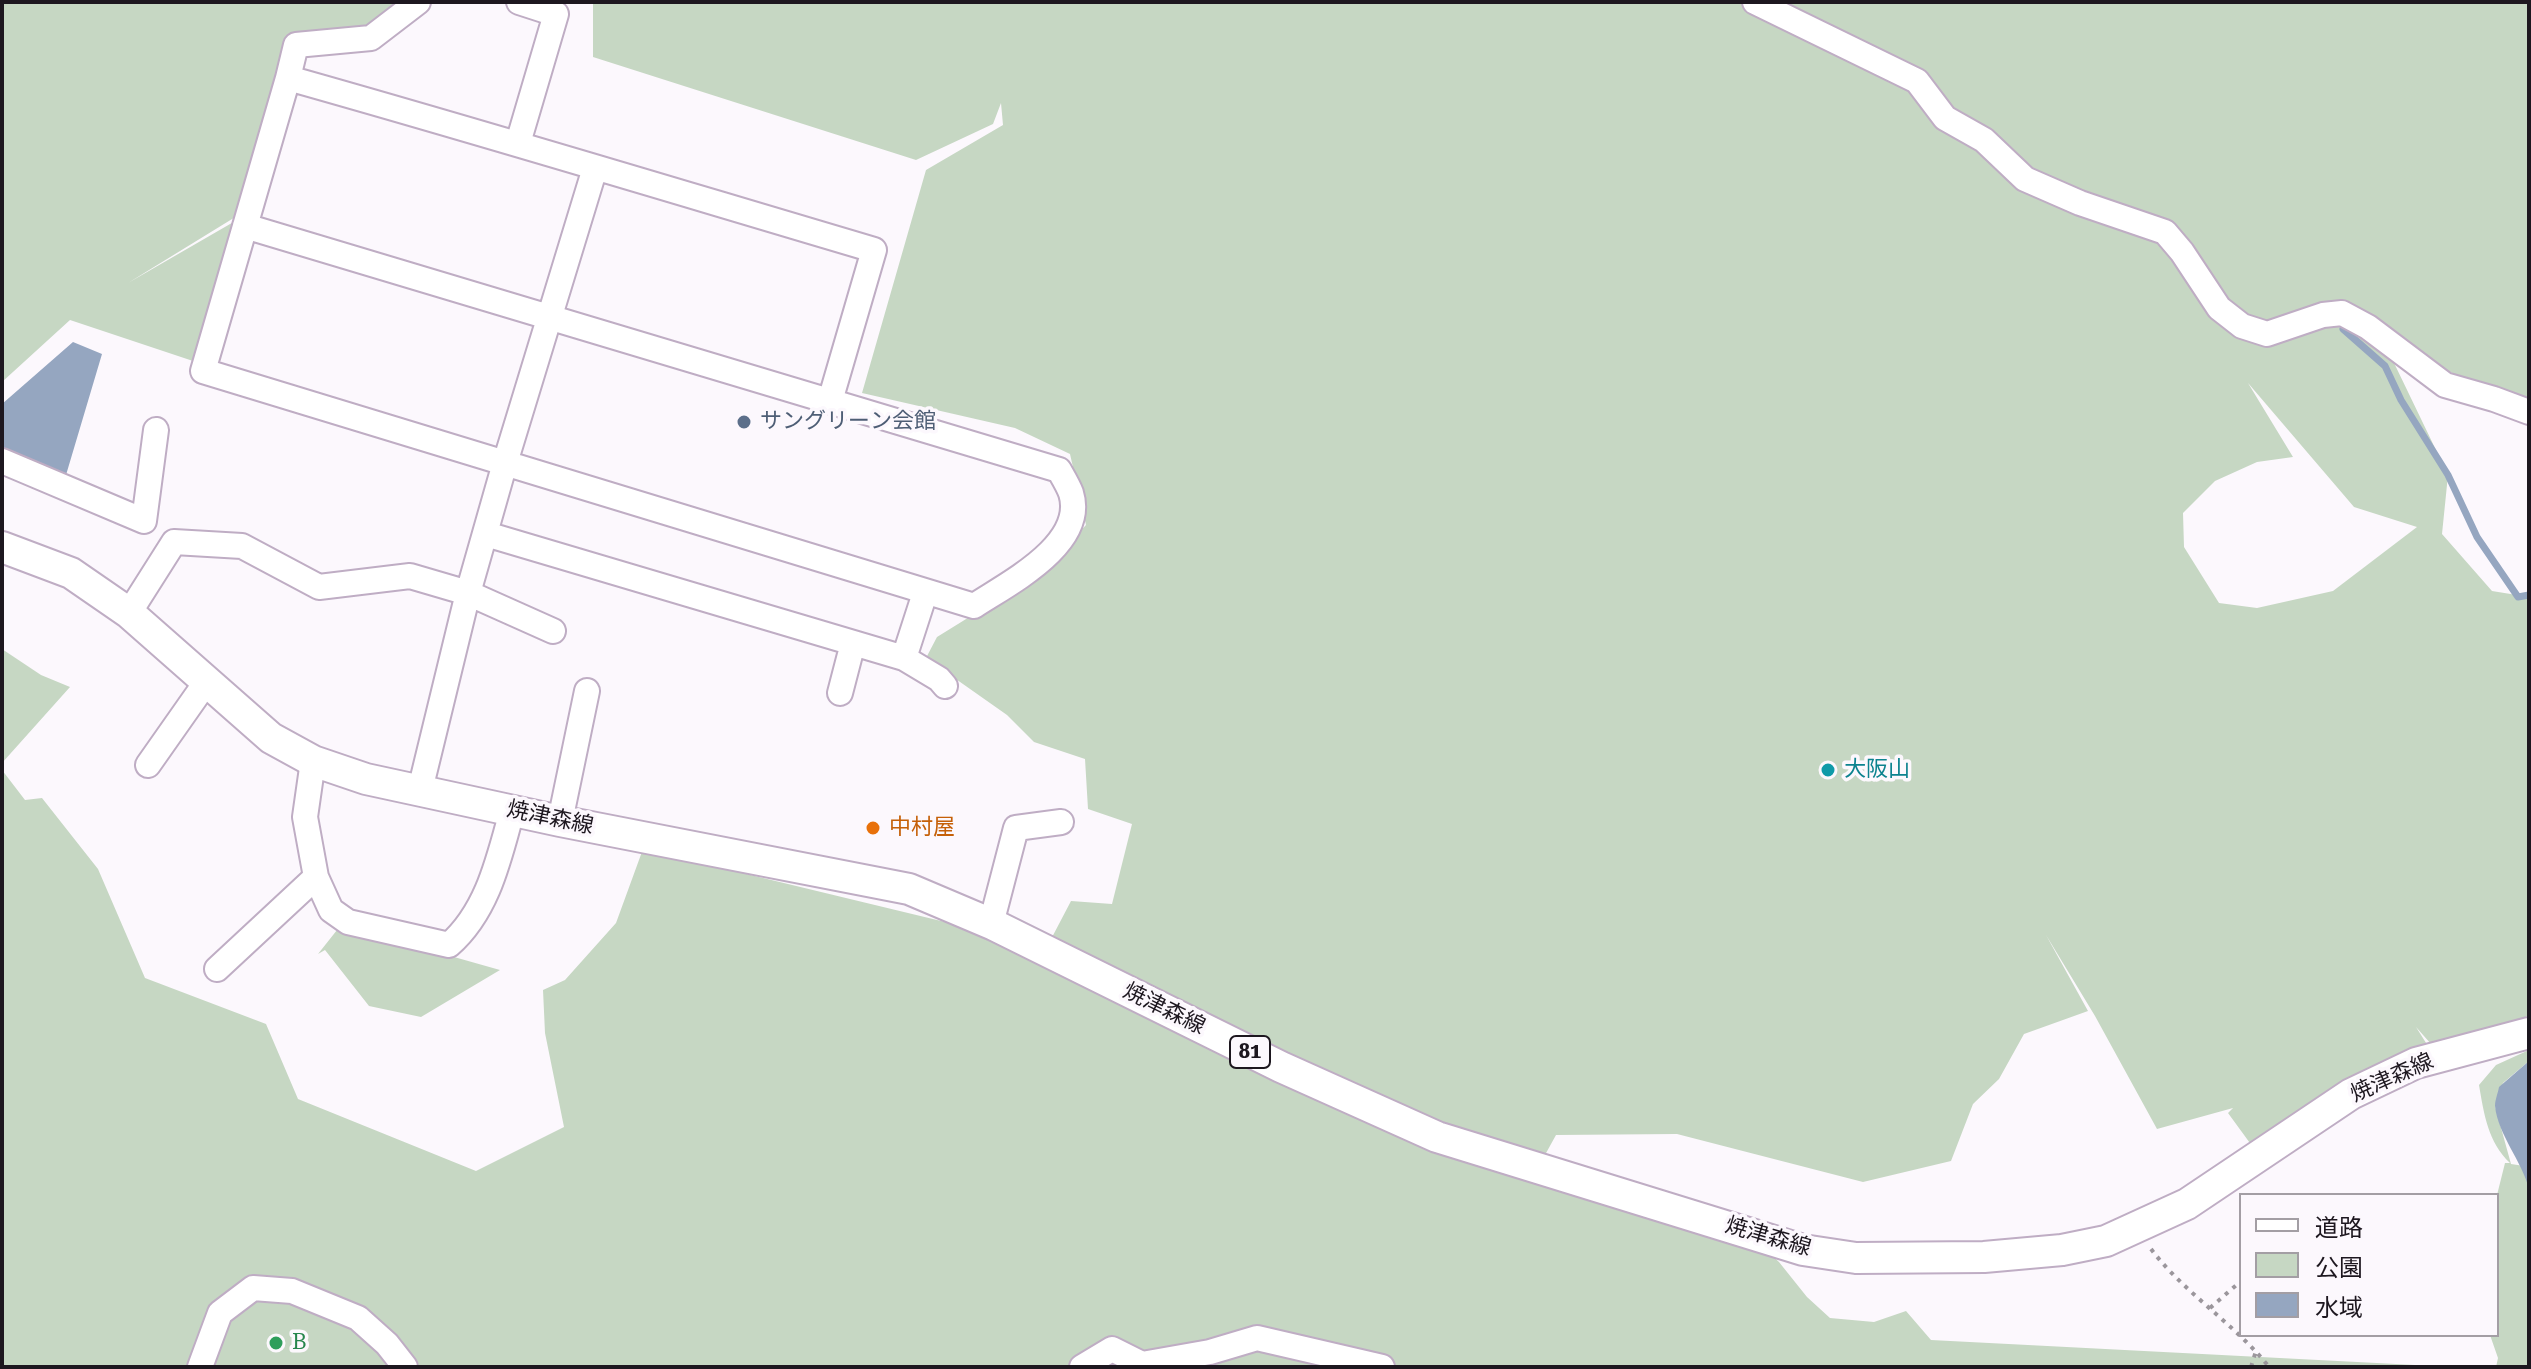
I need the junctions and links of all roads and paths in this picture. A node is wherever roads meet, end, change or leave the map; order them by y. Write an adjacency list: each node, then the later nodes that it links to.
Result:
1 (418, 2): 4 (street)
2 (519, 2): 5 (street)
3 (1755, 2): 10 (street)
4 (288, 78): 5 (street); 7 (street)
5 (518, 143): 6 (street)
6 (595, 168): 8 (street); 9 (street)
7 (245, 226): 8 (street); 13 (street)
8 (548, 318): 9 (street); 13 (street)
9 (830, 401): 17 (street)
10 (2529, 412)
11 (156, 430): 12 (street)
12 (2, 461)
13 (505, 463): 14 (street); 17 (street)
14 (486, 534): 16 (street); 20 (street)
15 (2, 547): 18 (main road, 焼津森線 / 81)
16 (468, 593): 18 (street); 19 (street); 28 (street)
17 (925, 593): 21 (street)
18 (129, 613): 22 (main road, 焼津森線 / 81)
19 (553, 631)
20 (853, 643): 21 (street); 25 (street)
21 (904, 658): 23 (street)
22 (207, 681): 26 (main road, 焼津森線 / 81); 27 (street)
23 (945, 686)
24 (587, 691): 30 (street)
25 (840, 693)
26 (313, 761): 28 (main road, 焼津森線 / 81); 32 (street)
27 (148, 765)
28 (420, 790): 29 (main road, 焼津森線 / 81)
29 (512, 811): 30 (main road, 焼津森線 / 81); 32 (street)
30 (560, 821): 33 (main road, 焼津森線 / 81)
31 (1061, 822): 33 (street)
32 (316, 877): 34 (street)
33 (991, 924): 36 (main road, 焼津森線 / 81)
34 (217, 969)
35 (2529, 1033): 36 (main road, 焼津森線 / 81)
36 (2135, 1228): 38 (path)
37 (2239, 1283): 38 (path)
38 (2210, 1308): 39 (path)
39 (2239, 1333)
40 (2243, 1337): 41 (path)
41 (2256, 1351): 46 (path); 47 (path)
42 (200, 1367): 43 (street)
43 (405, 1367)
44 (1082, 1367): 45 (street)
45 (1382, 1367)
46 (2251, 1367)
47 (2269, 1367)

